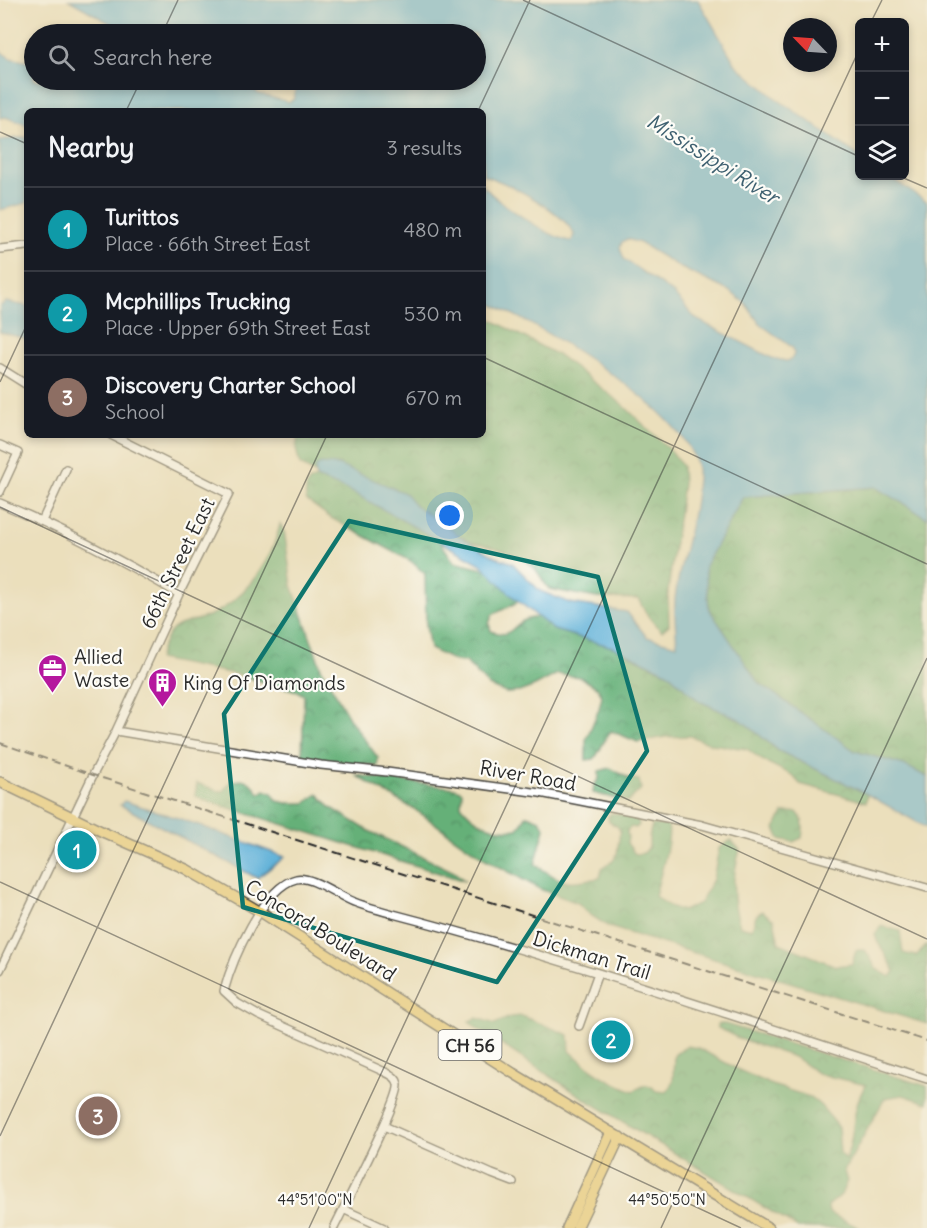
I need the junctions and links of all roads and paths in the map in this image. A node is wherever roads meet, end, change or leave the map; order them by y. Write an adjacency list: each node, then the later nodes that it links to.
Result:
1 (24, 246): 2 (street)
2 (0, 249)
3 (0, 368): 4 (street)
4 (24, 383)
5 (117, 438): 11 (street, 66th Street East)
6 (0, 445): 8 (street)
7 (66, 469): 10 (street)
8 (0, 492)
9 (0, 503): 10 (street)
10 (42, 521): 11 (street)
11 (179, 594): 12 (street, 66th Street East)
12 (116, 731): 14 (street, 66th Street East); 15 (street, River Road)
13 (0, 782): 14 (main road, Concord Boulevard / CH 56)
14 (73, 818): 16 (main road, Concord Boulevard / CH 56); 17 (street, 66th Street East)
15 (927, 888)
16 (260, 911): 18 (street, Dickman Trail); 21 (street, Dickman Trail); 22 (main road, Concord Boulevard / CH 56)
17 (0, 970)
18 (598, 973): 19 (street); 20 (street, Dickman Trail)
19 (579, 1026)
20 (927, 1079)
21 (384, 1126): 24 (street); 25 (street)
22 (611, 1132): 23 (main road, CH 56); 28 (main road)
23 (620, 1137): 29 (main road); 30 (main road, CH 56)
24 (513, 1182)
25 (343, 1209): 26 (street); 27 (street)
26 (334, 1228)
27 (384, 1228)
28 (567, 1228)
29 (577, 1228)
30 (770, 1228)

